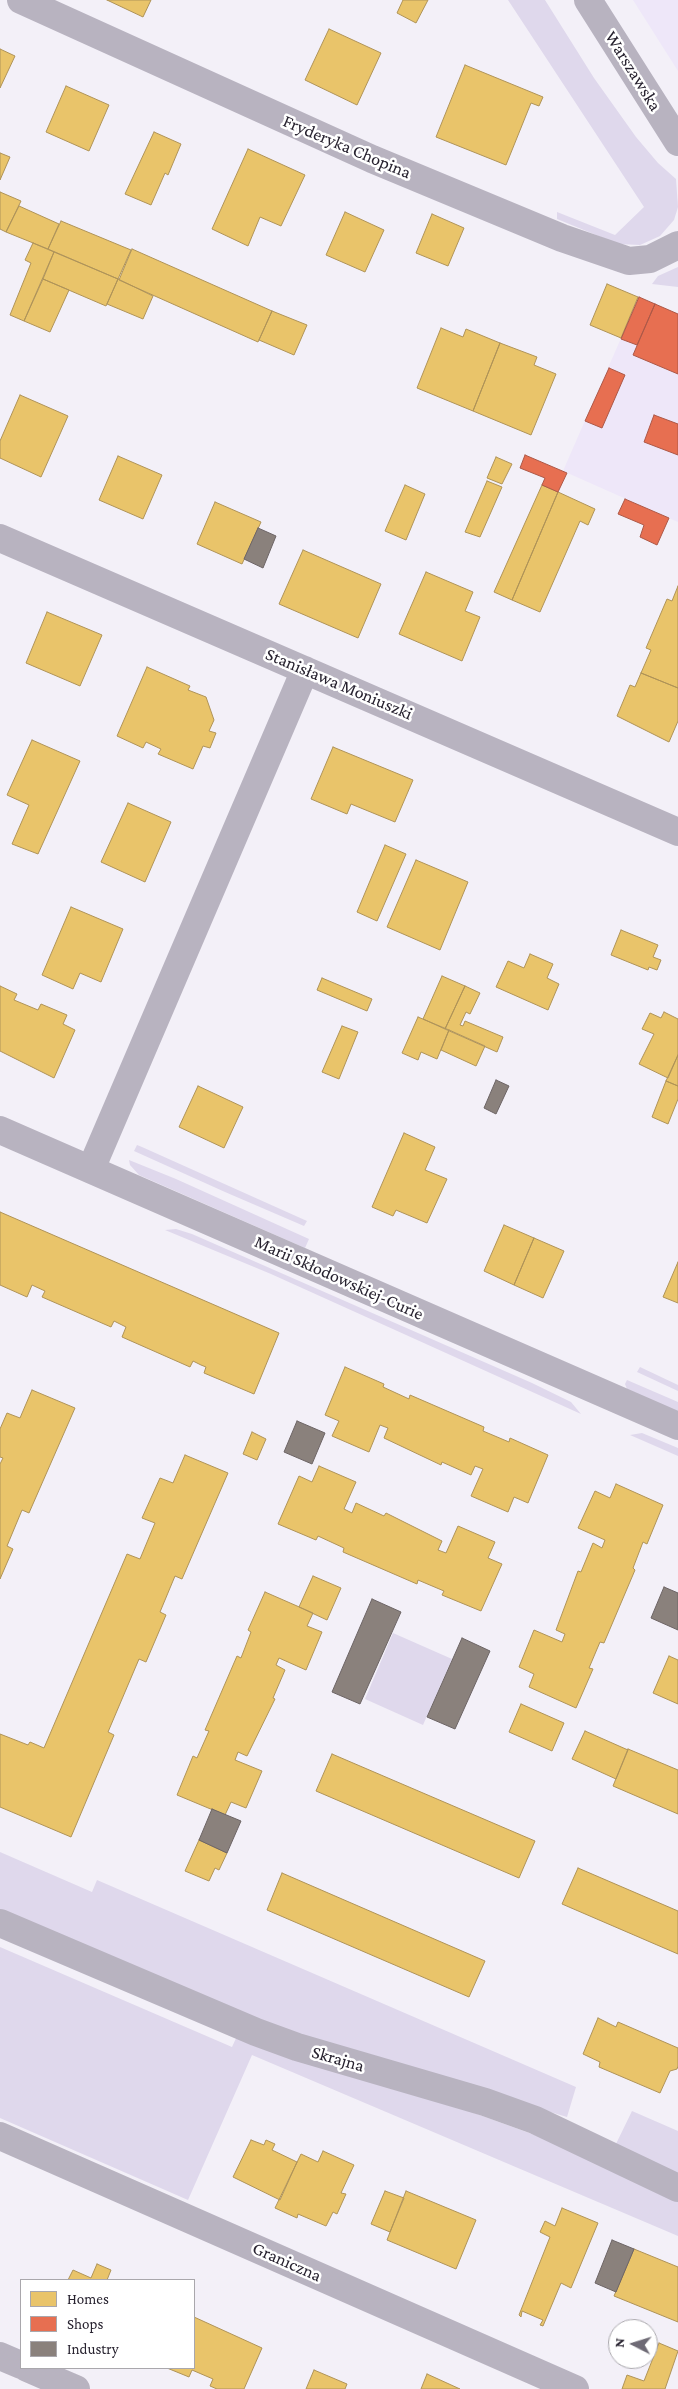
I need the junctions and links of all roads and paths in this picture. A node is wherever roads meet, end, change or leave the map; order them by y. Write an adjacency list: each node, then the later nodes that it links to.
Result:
1 (21, 0): 4 (street, Fryderyka Chopina)
2 (588, 0): 3 (street, Warszawska)
3 (678, 142)
4 (678, 245)
5 (0, 538): 6 (street, Stanisława Moniuszki)
6 (305, 670): 7 (street, Stanisława Moniuszki); 9 (street)
7 (678, 832)
8 (0, 1130): 9 (street, Marii Skłodowskiej-Curie)
9 (90, 1169): 10 (street, Marii Skłodowskiej-Curie)
10 (678, 1426)
11 (0, 1922): 13 (street, Skrajna)
12 (0, 2136): 18 (street, Graniczna)
13 (678, 2188)
14 (0, 2356): 15 (street)
15 (20, 2365)
16 (29, 2369): 17 (street)
17 (76, 2389)
18 (575, 2389)

